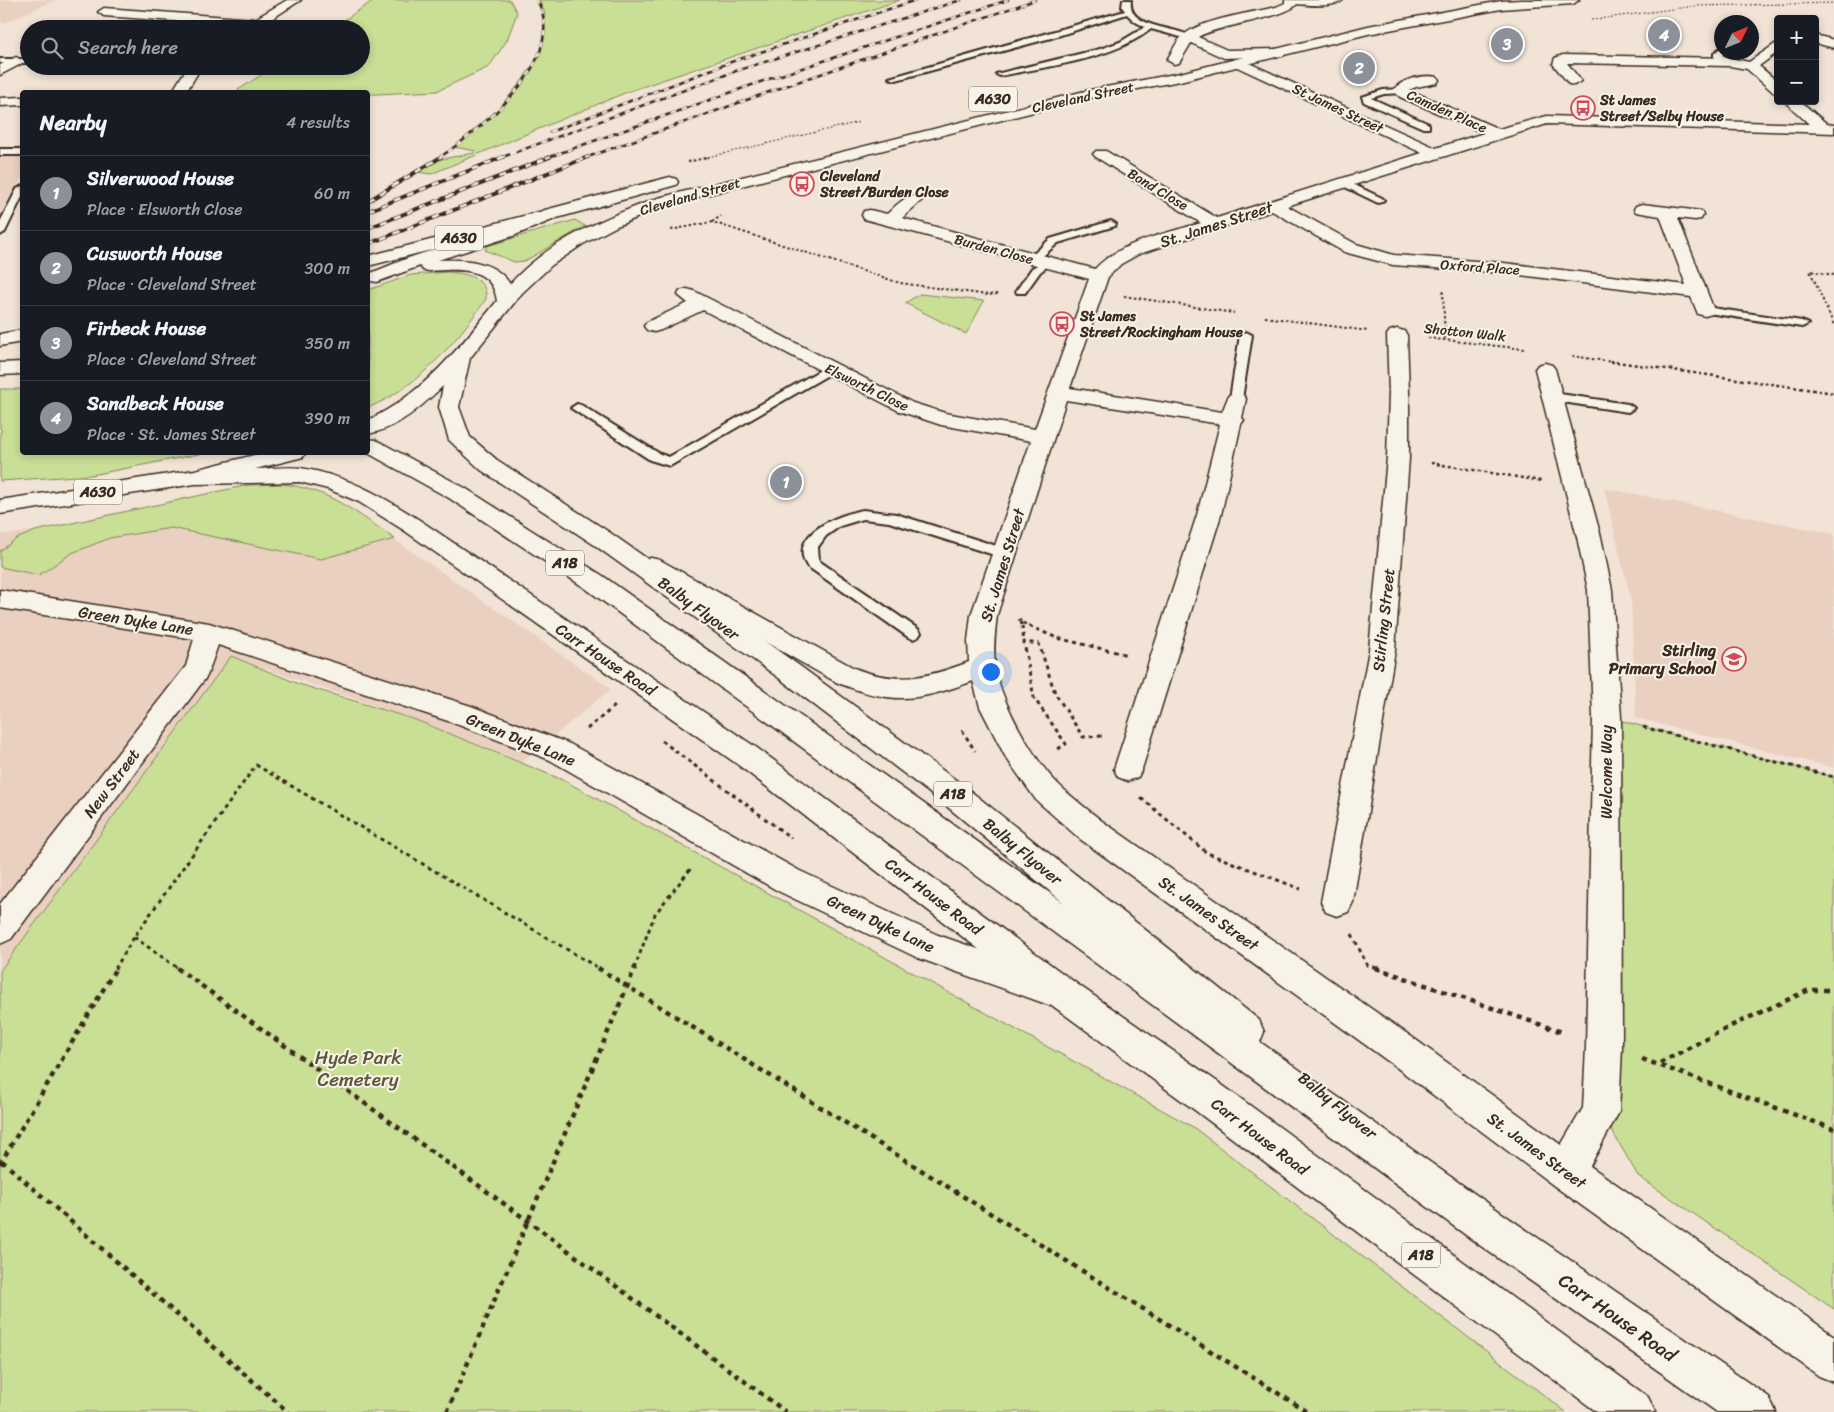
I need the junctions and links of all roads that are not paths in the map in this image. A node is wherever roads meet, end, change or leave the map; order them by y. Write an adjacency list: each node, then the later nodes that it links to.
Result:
1 (295, 0): 11 (main road)
2 (1127, 0): 8 (lane)
3 (1292, 0): 4 (main road); 13 (main road)
4 (1337, 0)
5 (1573, 0): 19 (main road, Cleveland Street / A630)
6 (142, 5): 9 (main road)
7 (104, 12): 9 (main road)
8 (1128, 12): 12 (lane); 32 (lane)
9 (125, 14): 10 (main road)
10 (188, 20)
11 (262, 20)
12 (1151, 26): 13 (lane); 30 (lane)
13 (1188, 36): 18 (main road); 21 (main road)
14 (1260, 40): 18 (main road)
15 (1819, 40): 16 (main road)
16 (1834, 44)
17 (1774, 49): 28 (main road)
18 (1216, 50): 19 (main road); 21 (main road)
19 (1278, 52): 27 (main road, Cleveland Street / A630)
20 (1714, 57): 34 (main road)
21 (1174, 60): 26 (main road)
22 (1734, 60): 28 (main road)
23 (0, 61): 24 (lane)
24 (20, 61)
25 (20, 62): 29 (main road)
26 (1158, 63)
27 (1240, 63): 47 (main road, St James Street); 69 (main road, Cleveland Street / A630)
28 (1751, 66): 35 (main road)
29 (0, 71)
30 (1000, 74)
31 (189, 75): 36 (main road)
32 (893, 78)
33 (1432, 80): 37 (main road, Camden Place)
34 (1574, 81)
35 (1774, 86)
36 (180, 90)
37 (1402, 91): 41 (lane); 43 (main road, Camden Place)
38 (20, 101): 39 (main road)
39 (0, 102)
40 (1796, 105): 42 (main road)
41 (1426, 126)
42 (1828, 128): 43 (main road, St. James Street)
43 (1498, 134): 47 (main road, St. James Street)
44 (0, 152): 45 (lane)
45 (20, 152)
46 (1101, 154): 61 (main road, Bond Close)
47 (1436, 154): 49 (main road, St. James Street)
48 (685, 178): 56 (main road, Cleveland Street / A630)
49 (1344, 183): 52 (lane); 53 (main road, St. James Street)
50 (20, 200): 62 (lane)
51 (914, 200): 59 (main road)
52 (1380, 200)
53 (1272, 205): 61 (main road, St. James Street); 68 (main road, Oxford Place)
54 (1642, 209): 55 (main road)
55 (1667, 212): 58 (main road); 68 (main road)
56 (551, 214): 63 (main road, Cleveland Street / A630); 65 (main road, Cleveland Street / A630)
57 (870, 215): 59 (main road, Burden Close)
58 (1696, 215)
59 (890, 220): 64 (main road, Burden Close)
60 (1112, 224): 64 (lane)
61 (1215, 224): 66 (main road, St. James Street)
62 (0, 232)
63 (370, 260)
64 (1040, 261): 66 (main road, Burden Close); 67 (lane)
65 (372, 279): 69 (main road, A630)
66 (1097, 284): 82 (main road, St. James Street)
67 (1021, 291)
68 (1698, 292): 70 (main road)
69 (506, 301): 77 (main road, Balby Flyover / A630)
70 (1705, 310): 71 (lane)
71 (1802, 324)
72 (654, 326): 81 (main road, Elsworth Close)
73 (1398, 334): 100 (main road, Stirling Street)
74 (1246, 335): 86 (lane)
75 (20, 336): 76 (main road)
76 (0, 340)
77 (460, 357): 87 (main road, Balby Flyover / A630); 93 (main road, Balby Flyover / A18)
78 (1539, 360): 83 (main road, Welcome Way)
79 (0, 368): 80 (main road)
80 (20, 368)
81 (831, 368): 84 (lane); 88 (main road, Elsworth Close)
82 (1058, 392): 86 (main road); 88 (main road, St. James Street)
83 (1553, 397): 85 (lane); 103 (main road, Welcome Way)
84 (577, 408)
85 (1628, 408)
86 (1235, 409): 99 (main road)
87 (370, 427)
88 (1043, 437): 94 (main road, St. James Street)
89 (370, 446): 104 (main road, Carr House Road / A18)
90 (283, 455): 91 (main road, A630)
91 (196, 477): 92 (main road, A630); 102 (main road, Carr House Road / A18)
92 (0, 507)
93 (602, 538): 98 (main road); 104 (main road, Balby Flyover / A18)
94 (1004, 553): 97 (lane); 98 (main road, St. James Street)
95 (0, 599): 96 (main road, Green Dyke Lane)
96 (209, 632): 101 (main road, New Street); 102 (main road, Green Dyke Lane)
97 (913, 633)
98 (982, 666): 103 (main road, St. James Street)
99 (1128, 769)
100 (1337, 902)
101 (0, 929)
102 (1065, 995): 106 (main road, Carr House Road / A18)
103 (1566, 1172): 105 (main road, St. James Street)
104 (1492, 1230): 107 (main road, Carr House Road / A18)
105 (1834, 1361)
106 (1633, 1412)
107 (1754, 1412)

